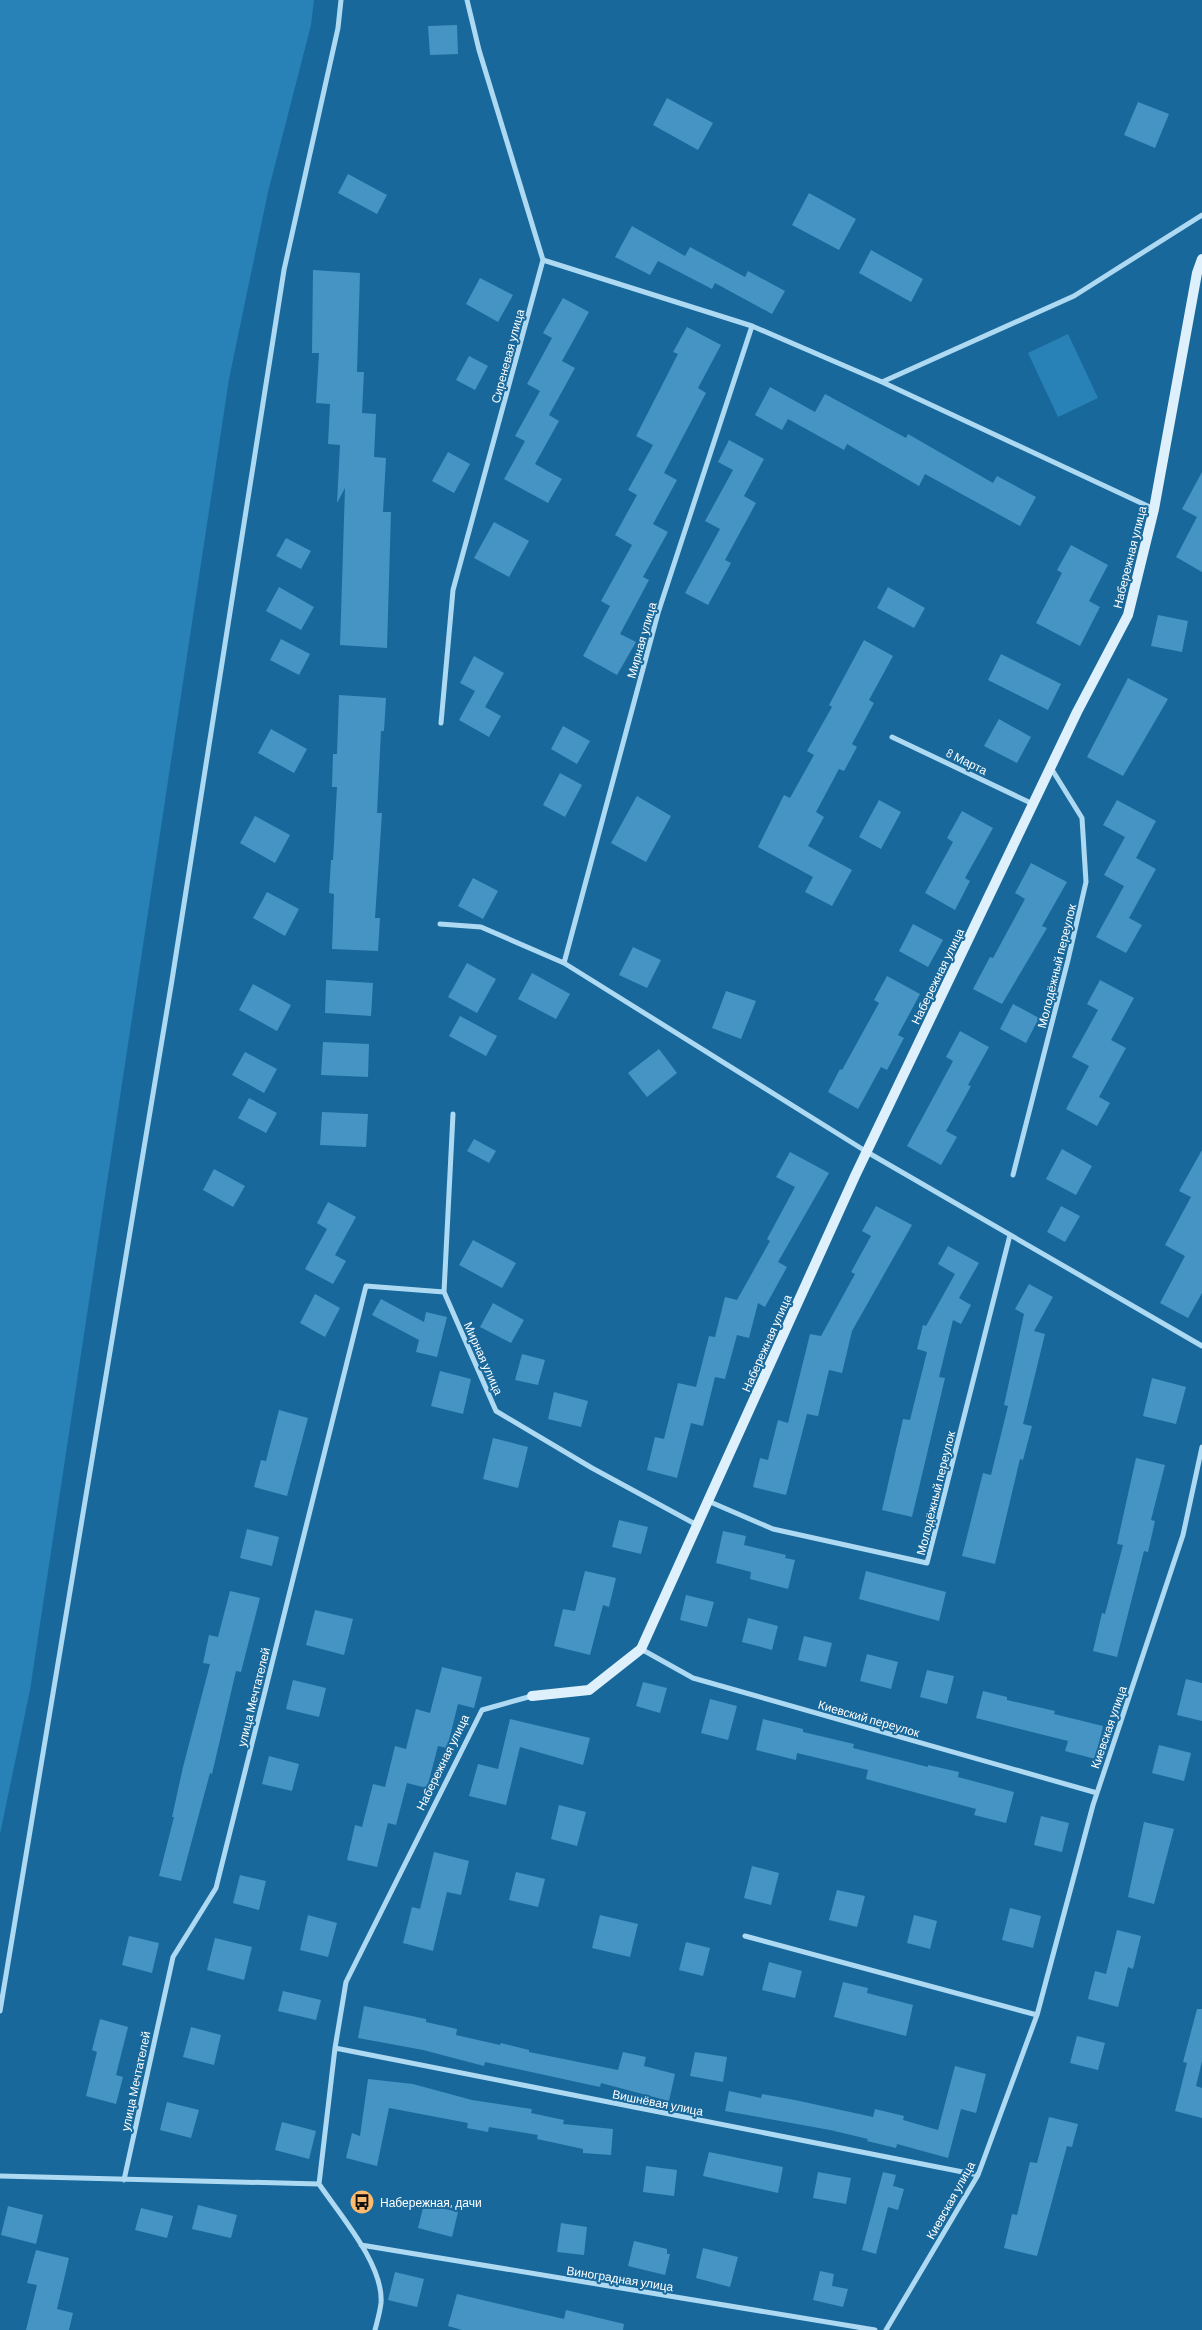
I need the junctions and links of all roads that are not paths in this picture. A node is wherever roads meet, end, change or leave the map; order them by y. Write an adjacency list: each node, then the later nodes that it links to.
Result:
1 (341, 0): 28 (street)
2 (467, 0): 5 (street)
3 (1202, 215): 7 (street)
4 (1202, 259): 8 (street, Набережная улица)
5 (544, 260): 6 (street); 9 (street, Сиреневая улица)
6 (752, 326): 7 (street); 14 (street, Мирная улица)
7 (882, 382): 8 (street)
8 (1154, 509): 11 (street, Набережная улица)
9 (441, 723)
10 (892, 736): 12 (street, 8 Марта)
11 (1050, 767): 12 (street, Набережная улица); 17 (street, Молодёжный переулок)
12 (1033, 804): 16 (street, Набережная улица)
13 (440, 924): 14 (street)
14 (564, 963): 16 (street)
15 (453, 1114): 19 (street, Мирная улица)
16 (867, 1152): 18 (street); 22 (street, Набережная улица)
17 (1012, 1175)
18 (1010, 1235): 20 (street); 22 (street, Молодёжный переулок)
19 (444, 1292): 23 (street, Мирная улица); 33 (street, улица Мечтателей)
20 (1202, 1346)
21 (1202, 1447): 26 (street, Киевская улица)
22 (708, 1501): 23 (street, Набережная улица)
23 (697, 1525): 24 (street, Набережная улица)
24 (641, 1649): 25 (street, Набережная улица); 26 (street, Киевский переулок)
25 (532, 1696): 30 (street, Набережная улица)
26 (1097, 1793): 29 (street, Киевская улица)
27 (745, 1936): 29 (street)
28 (0, 2010)
29 (1037, 2015): 31 (street, Киевская улица)
30 (335, 2048): 31 (street, Вишнёвая улица); 34 (street, Набережная улица)
31 (978, 2175): 38 (street, Киевская улица)
32 (0, 2176): 33 (street)
33 (124, 2180): 34 (street)
34 (319, 2184): 35 (street)
35 (361, 2245): 36 (street); 37 (street, Виноградная улица)
36 (375, 2330)
37 (875, 2330)
38 (886, 2330)

